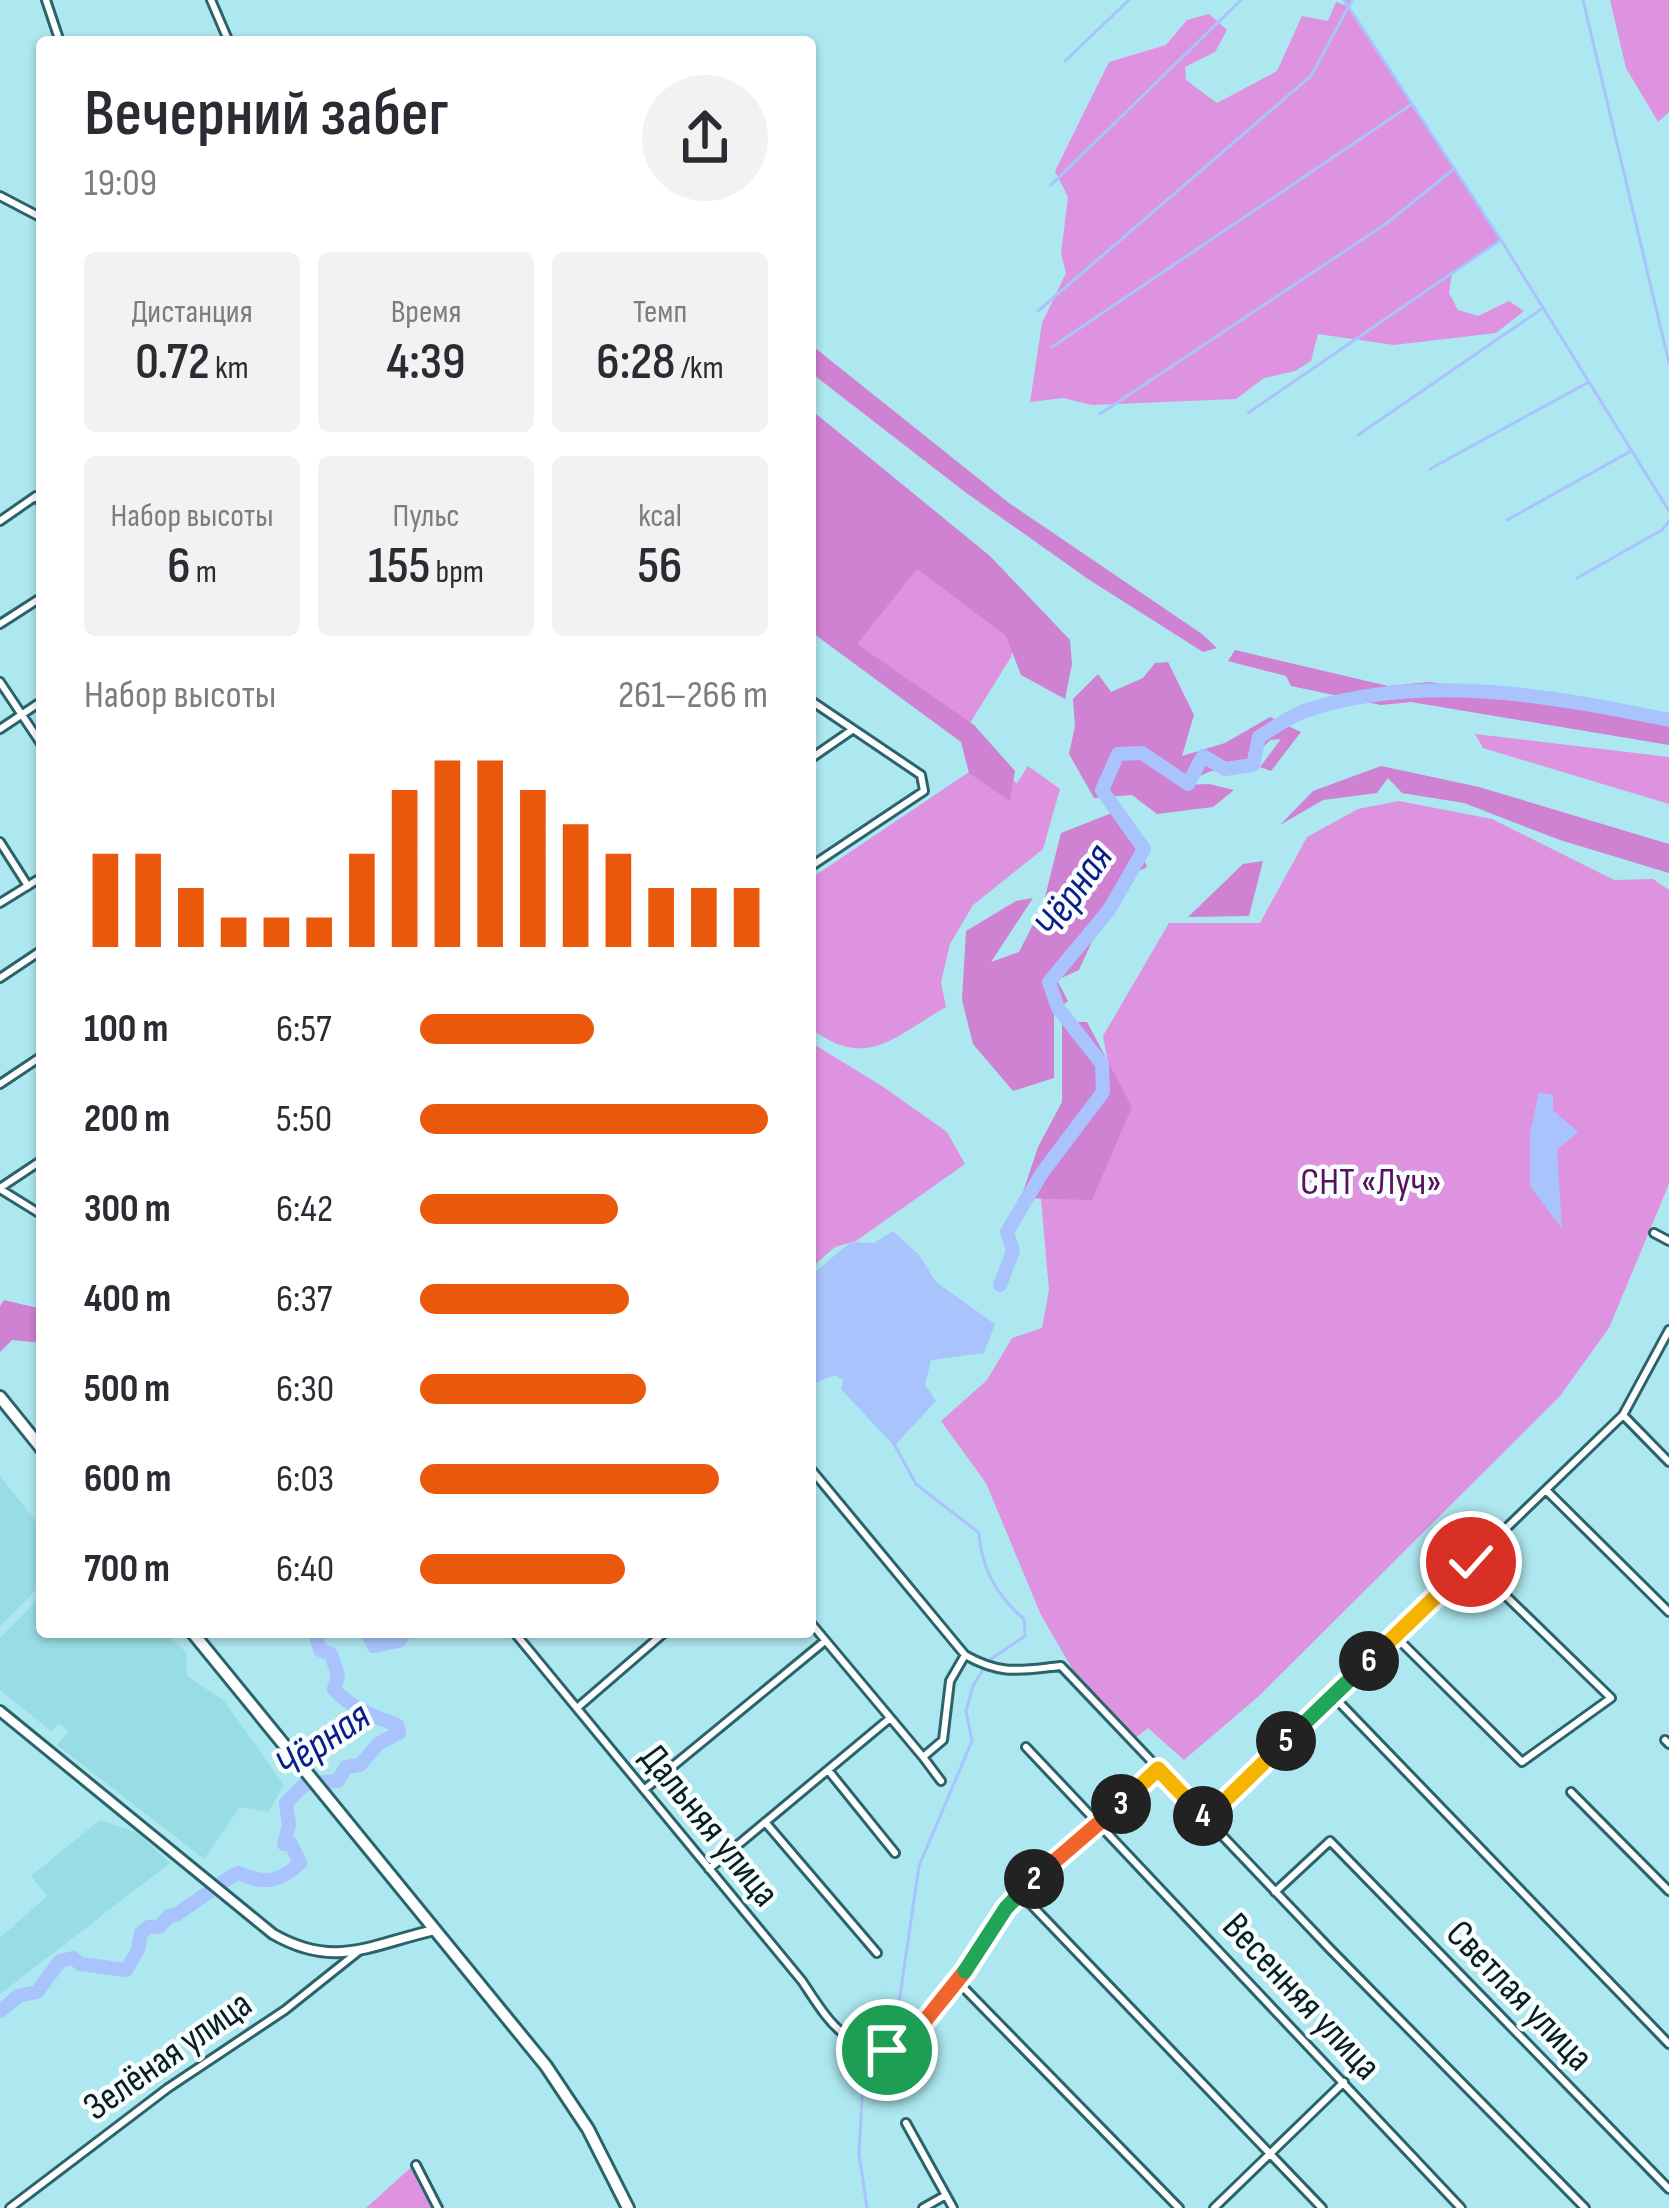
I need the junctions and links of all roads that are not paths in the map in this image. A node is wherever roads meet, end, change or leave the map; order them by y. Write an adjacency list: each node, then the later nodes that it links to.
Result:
1 (46, 0): 3 (street)
2 (211, 0): 4 (street)
3 (58, 36)
4 (226, 36)
5 (0, 196): 6 (street)
6 (36, 215)
7 (36, 496): 8 (street)
8 (0, 520)
9 (36, 601): 10 (street)
10 (0, 624)
11 (0, 682): 14 (street)
12 (816, 704): 16 (street)
13 (36, 705): 14 (street)
14 (22, 714): 15 (street); 17 (street)
15 (0, 728)
16 (853, 729): 18 (street); 20 (street)
17 (36, 736)
18 (816, 755)
19 (0, 842): 22 (street)
20 (816, 863)
21 (36, 881): 22 (street)
22 (28, 886): 23 (street)
23 (0, 904)
24 (36, 954): 25 (street)
25 (0, 978)
26 (36, 1060): 27 (street)
27 (0, 1084)
28 (36, 1164): 29 (street)
29 (0, 1188): 30 (street)
30 (36, 1211)
31 (1654, 1233): 32 (street)
32 (1669, 1241)
33 (1669, 1330): 34 (street)
34 (1656, 1354): 35 (street); 37 (street)
35 (1669, 1362)
36 (0, 1397): 38 (main road)
37 (1622, 1415): 39 (street); 41 (street)
38 (36, 1442)
39 (1669, 1462)
40 (816, 1475): 50 (street)
41 (1546, 1490): 42 (street); 43 (street)
42 (1471, 1562): 45 (street); 45 (street)
43 (1669, 1612)
44 (816, 1629): 49 (street)
45 (1395, 1636): 51 (street)
46 (196, 1638): 70 (main road)
47 (519, 1638): 52 (street, Дальняя улица)
48 (658, 1638): 52 (street)
49 (826, 1641): 54 (street); 60 (street)
50 (965, 1655): 56 (street); 57 (street)
51 (1333, 1696): 62 (street); 74 (street, Светлая улица)
52 (576, 1708): 60 (street, Дальняя улица)
53 (0, 1711): 71 (street)
54 (889, 1719): 56 (street); 58 (street)
55 (1026, 1747): 64 (street, Весенняя улица)
56 (923, 1757): 59 (street)
57 (1158, 1769): 62 (street); 64 (street)
58 (828, 1770): 63 (street); 65 (street)
59 (941, 1781)
60 (645, 1789): 66 (street, Дальняя улица)
61 (1571, 1792): 67 (street)
62 (1206, 1819): 69 (street)
63 (765, 1822): 66 (street); 72 (street)
64 (1100, 1823): 68 (street); 75 (street, Весенняя улица)
65 (895, 1852)
66 (709, 1869): 73 (street, Дальняя улица)
67 (1669, 1891)
68 (1019, 1892): 73 (street); 77 (street)
69 (1275, 1892): 79 (street, Светлая улица); 90 (street)
70 (437, 1929): 71 (street); 83 (main road)
71 (359, 1951): 81 (street, Зелёная улица)
72 (877, 1954)
73 (958, 1982): 86 (street)
74 (1669, 2044)
75 (1344, 2082): 77 (street); 89 (street, Весенняя улица)
76 (906, 2123): 80 (street)
77 (1271, 2153): 87 (street); 88 (street)
78 (416, 2165): 82 (street)
79 (1669, 2189)
80 (946, 2195): 84 (street); 85 (street)
81 (10, 2208)
82 (438, 2208)
83 (628, 2208)
84 (923, 2208)
85 (953, 2208)
86 (1179, 2208)
87 (1214, 2208)
88 (1322, 2208)
89 (1461, 2208)
90 (1585, 2208)

